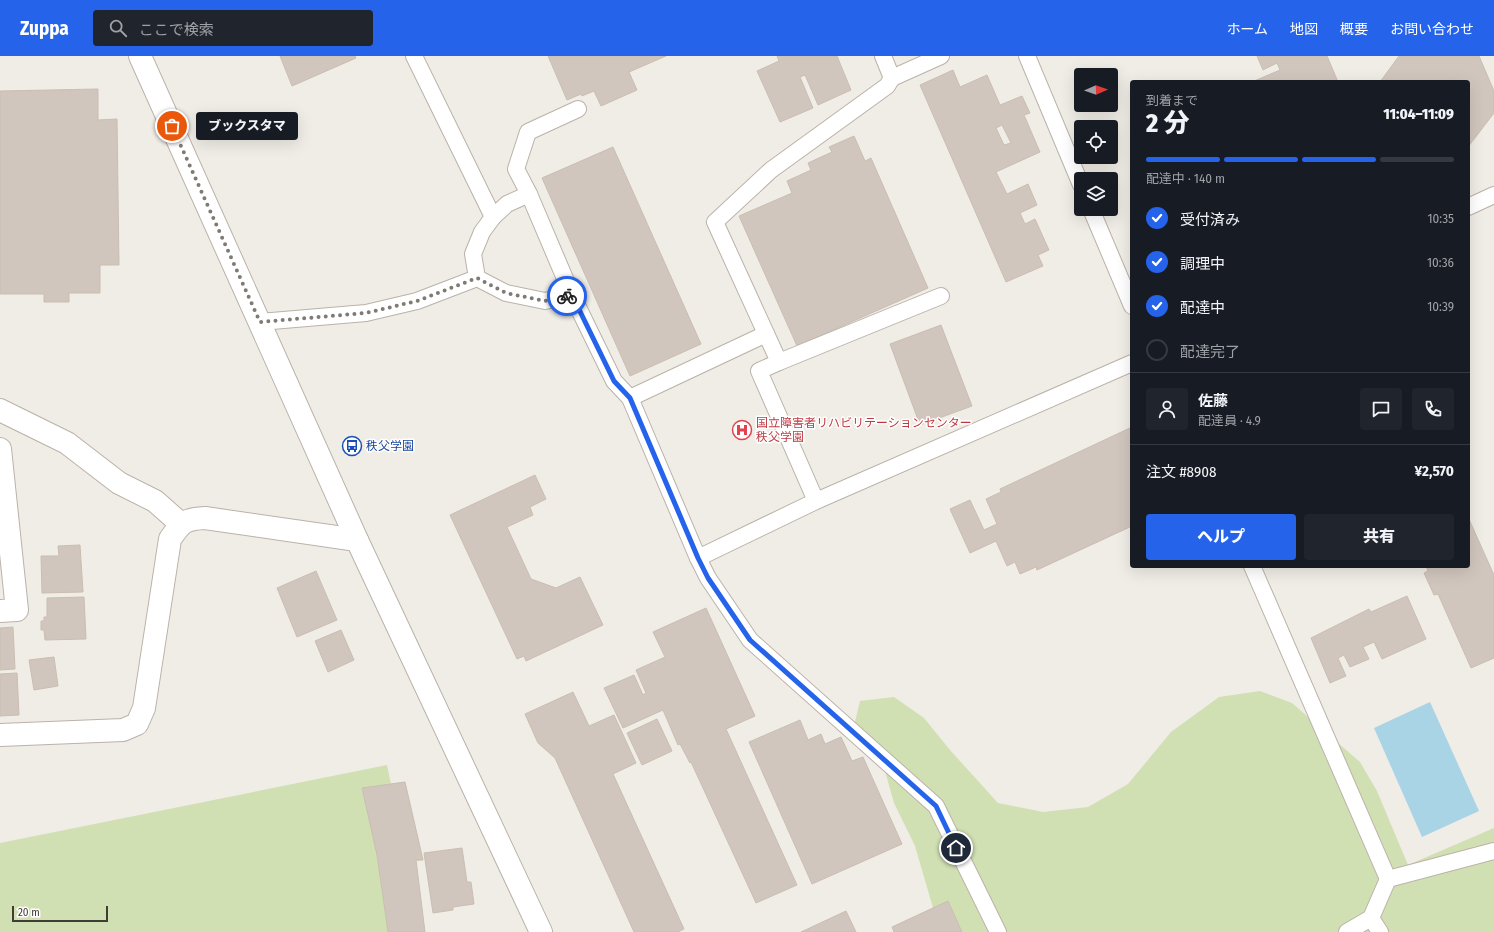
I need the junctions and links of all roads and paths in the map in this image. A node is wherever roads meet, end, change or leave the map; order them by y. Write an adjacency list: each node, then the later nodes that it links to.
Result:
1 (140, 56): 18 (street)
2 (414, 56): 13 (lane)
3 (883, 56): 6 (lane)
4 (941, 56): 6 (lane)
5 (1027, 56): 8 (lane)
6 (892, 78): 19 (lane)
7 (578, 109): 9 (lane)
8 (1076, 172)
9 (529, 194): 13 (lane); 15 (lane)
10 (1494, 195): 11 (lane)
11 (1470, 206)
12 (1094, 216): 17 (lane)
13 (493, 217): 14 (lane)
14 (477, 278): 15 (lane); 18 (lane)
15 (572, 295): 22 (lane)
16 (941, 296): 20 (lane)
17 (1130, 301)
18 (260, 322): 27 (street)
19 (766, 334): 20 (lane); 22 (lane)
20 (778, 362): 25 (lane)
21 (1130, 364): 25 (lane)
22 (630, 398): 28 (lane)
23 (0, 410): 26 (street)
24 (0, 449): 30 (street)
25 (816, 501): 28 (lane)
26 (181, 524): 27 (street); 31 (street)
27 (357, 540): 35 (street)
28 (698, 558): 36 (lane)
29 (1253, 568): 33 (lane)
30 (0, 611)
31 (0, 735)
32 (1494, 851): 33 (lane)
33 (1388, 879): 34 (lane)
34 (1371, 918): 37 (lane); 38 (lane)
35 (541, 932)
36 (998, 932)
37 (1347, 932)
38 (1380, 932)

